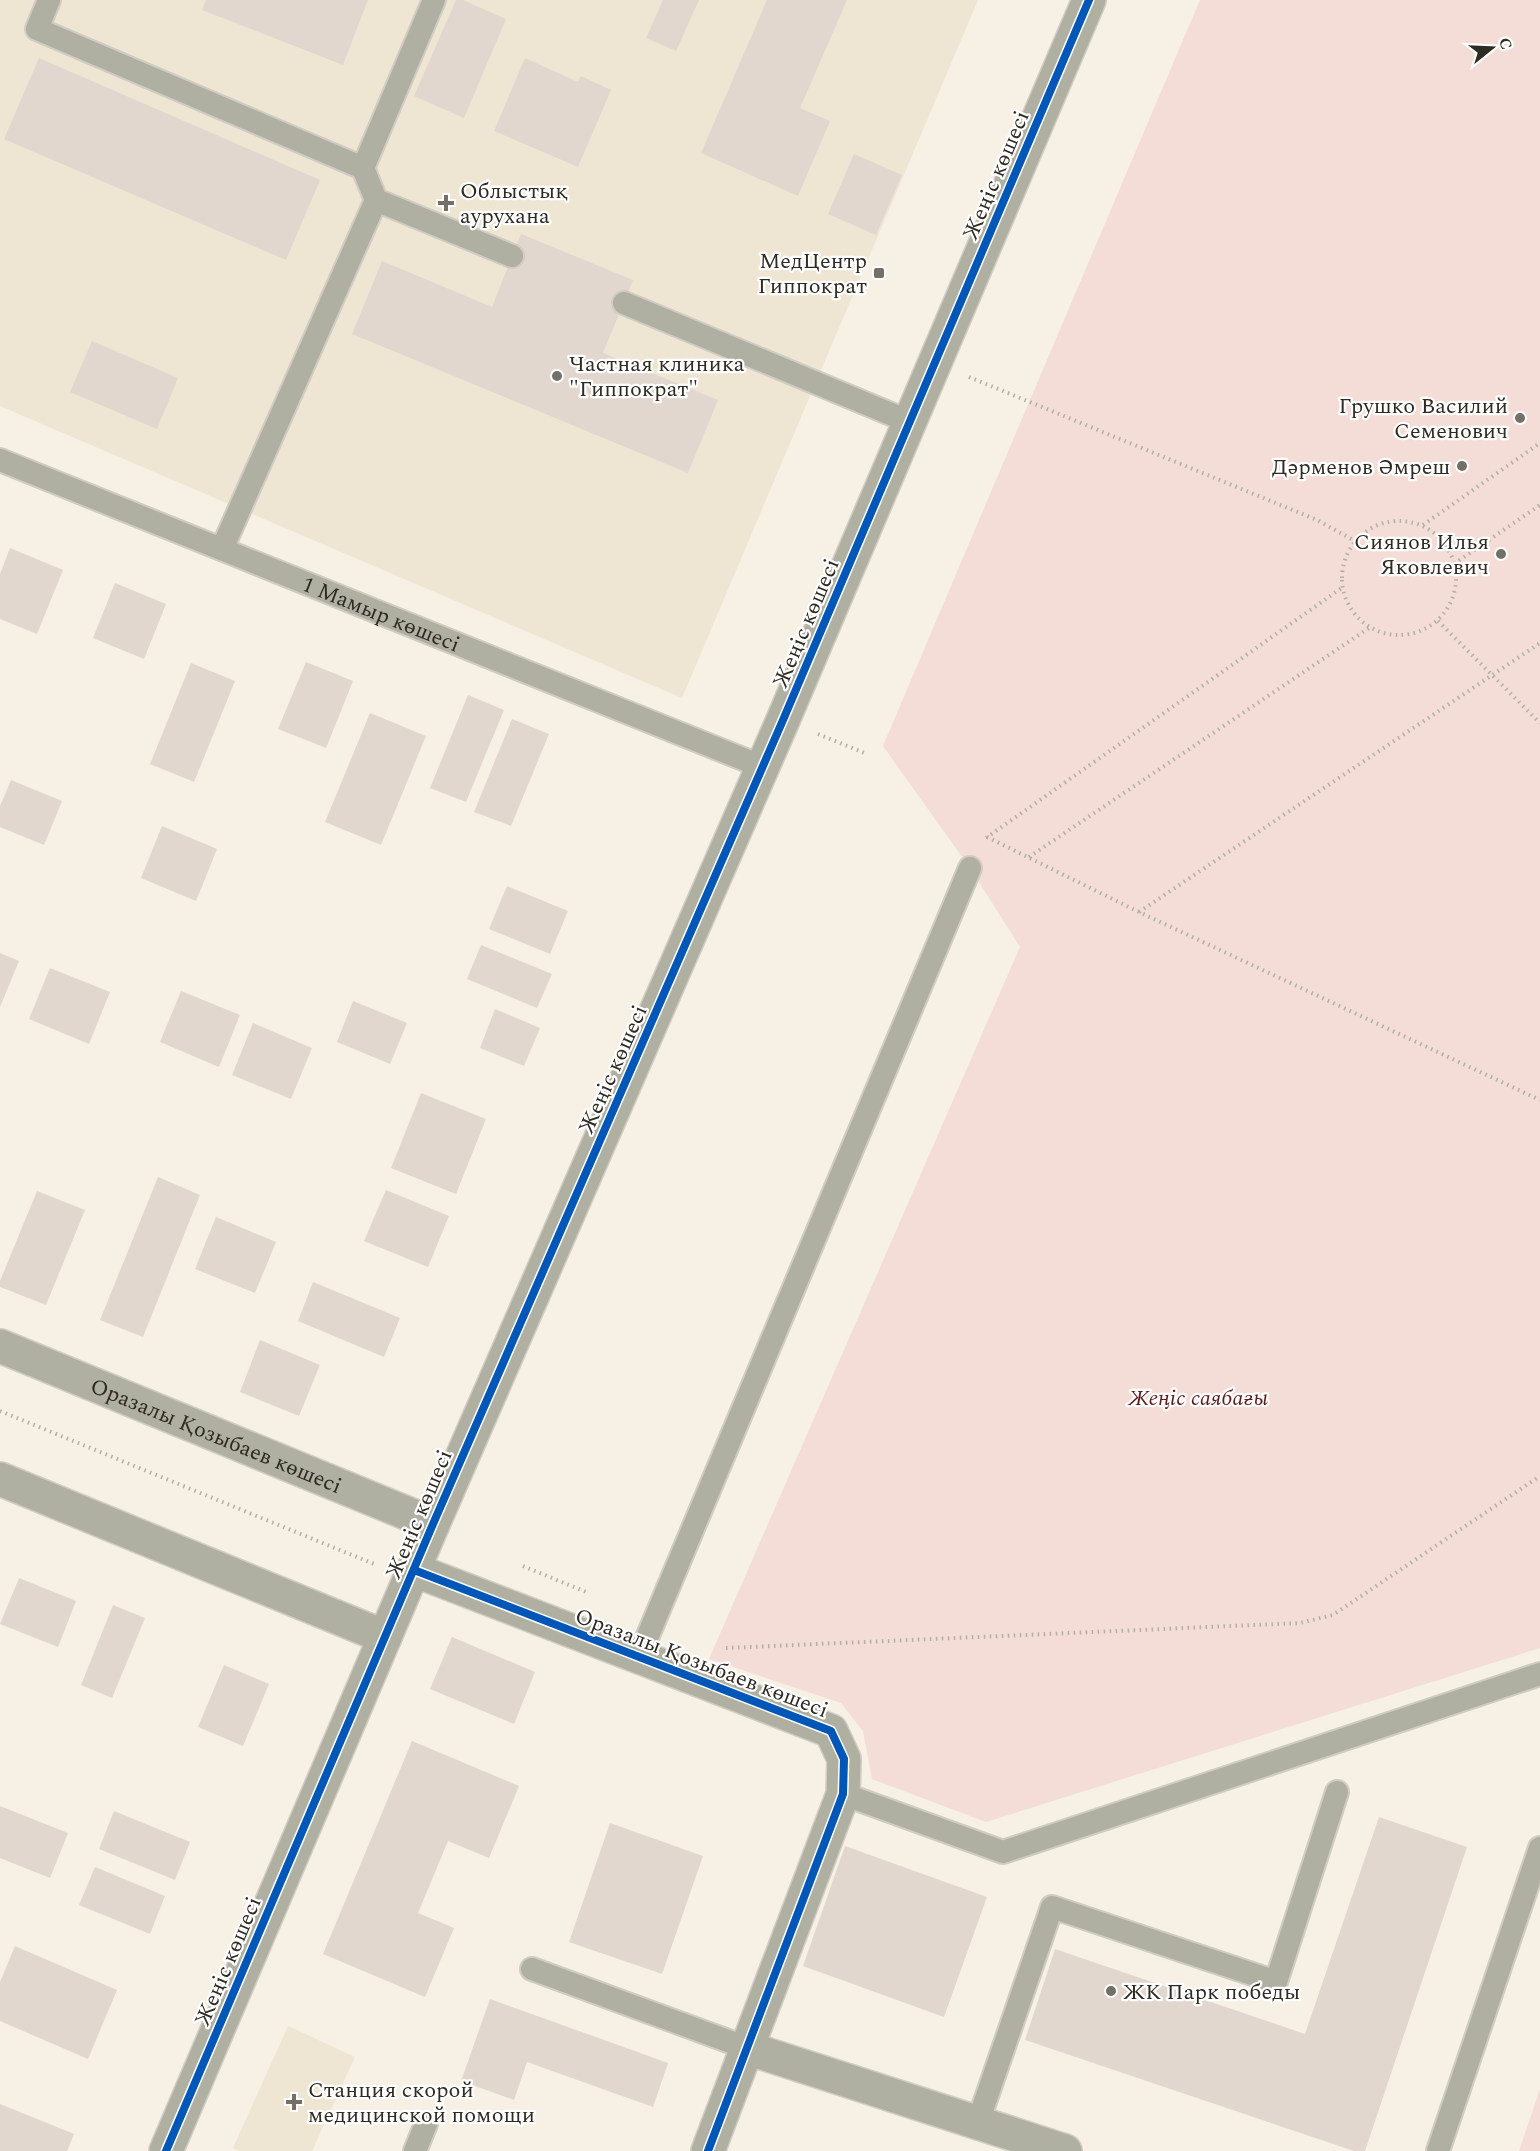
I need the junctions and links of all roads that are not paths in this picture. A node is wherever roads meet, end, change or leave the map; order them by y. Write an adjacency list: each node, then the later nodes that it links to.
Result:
1 (49, 0): 4 (lane)
2 (434, 0): 4 (lane)
3 (1089, 0): 8 (street, Жеңіс көшесі)
4 (363, 168): 5 (lane)
5 (376, 200): 6 (lane); 10 (lane)
6 (512, 256)
7 (624, 303): 8 (lane)
8 (910, 422): 11 (street, Жеңіс көшесі)
9 (0, 460): 10 (lane, 1 Мамыр көшесі)
10 (222, 549): 11 (lane, 1 Мамыр көшесі)
11 (763, 767): 15 (street, Жеңіс көшесі)
12 (970, 868): 18 (lane)
13 (0, 1346): 15 (street, Оразалы Қозыбаев көшесі)
14 (0, 1479): 17 (street)
15 (433, 1524): 16 (street, Жеңіс көшесі)
16 (412, 1574): 17 (street, Жеңіс көшесі); 18 (street, Оразалы Қозыбаев көшесі)
17 (385, 1638): 27 (street, Жеңіс көшесі)
18 (639, 1657): 21 (street, Оразалы Қозыбаев көшесі)
19 (1540, 1674): 21 (lane)
20 (1337, 1792): 25 (lane)
21 (843, 1794): 24 (street, Оразалы Қозыбаев көшесі)
22 (1540, 1848): 31 (lane)
23 (532, 1969): 24 (lane)
24 (747, 2048): 25 (street); 29 (street, Оразалы Қозыбаев көшесі)
25 (978, 2122): 30 (street)
26 (426, 2124): 28 (lane)
27 (166, 2151)
28 (415, 2151)
29 (708, 2151)
30 (1065, 2151)
31 (1438, 2151)

